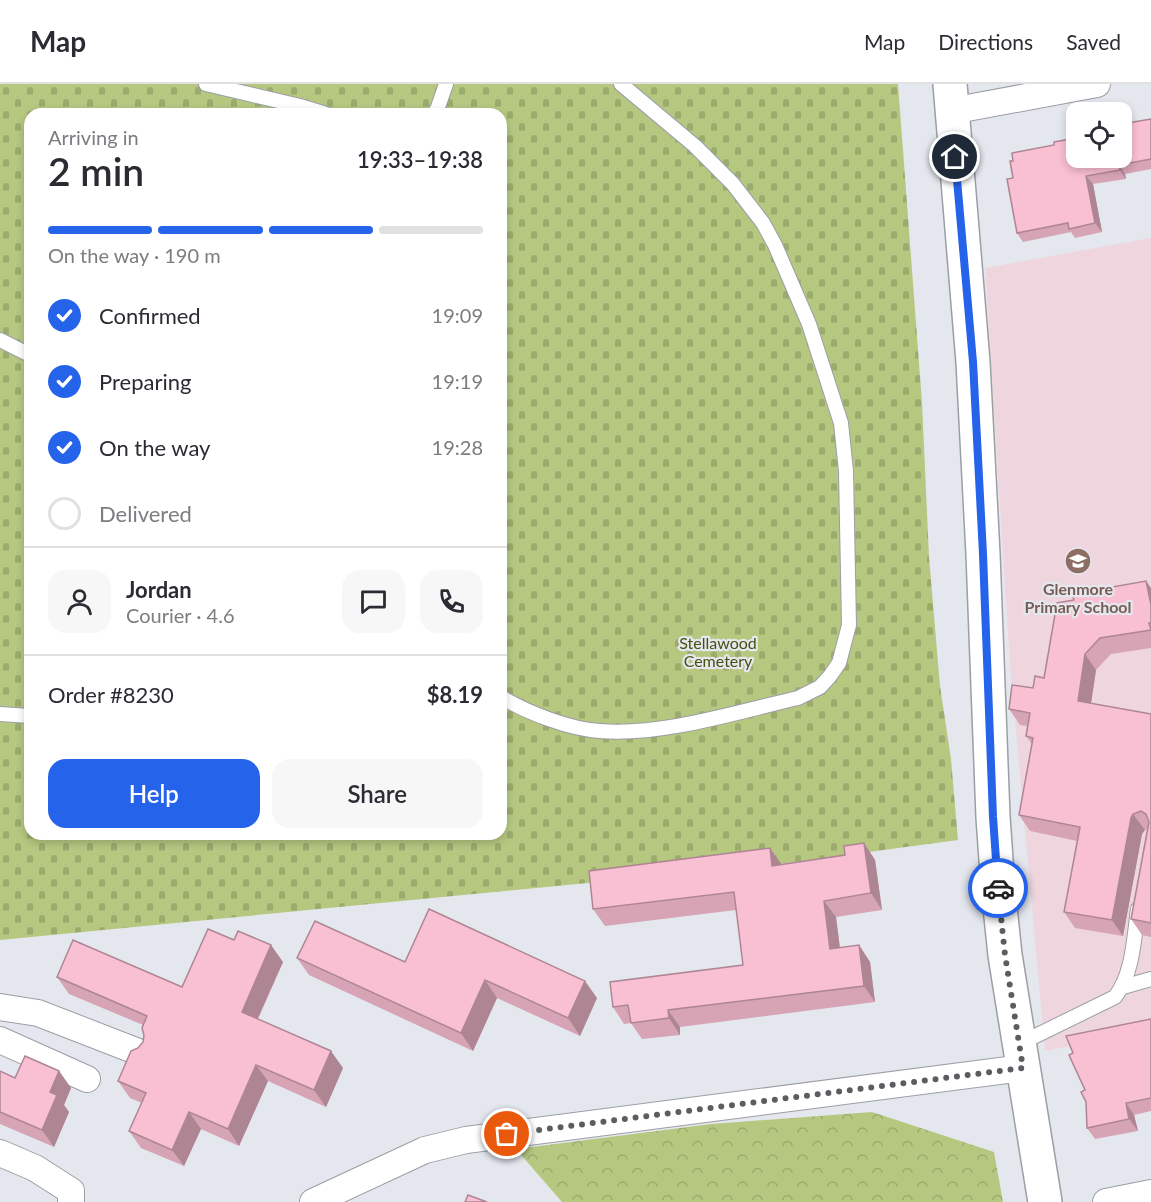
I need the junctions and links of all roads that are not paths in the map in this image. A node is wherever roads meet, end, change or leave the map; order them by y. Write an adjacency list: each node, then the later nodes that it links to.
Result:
1 (206, 84): 6 (lane)
2 (446, 84): 7 (lane)
3 (621, 84): 10 (lane)
4 (1097, 84): 5 (street)
5 (951, 98): 19 (street)
6 (306, 108)
7 (438, 108)
8 (0, 340): 9 (lane)
9 (24, 352)
10 (507, 701)
11 (0, 714): 12 (lane)
12 (24, 716)
13 (1141, 893): 15 (lane)
14 (1151, 979): 15 (lane)
15 (1123, 987): 19 (lane)
16 (0, 1007): 18 (street)
17 (0, 1040): 20 (street)
18 (141, 1053)
19 (1021, 1056): 24 (street); 25 (street)
20 (87, 1079)
21 (0, 1153): 23 (street)
22 (1151, 1193): 26 (street)
23 (71, 1202)
24 (313, 1202)
25 (1045, 1202)
26 (1106, 1202)

